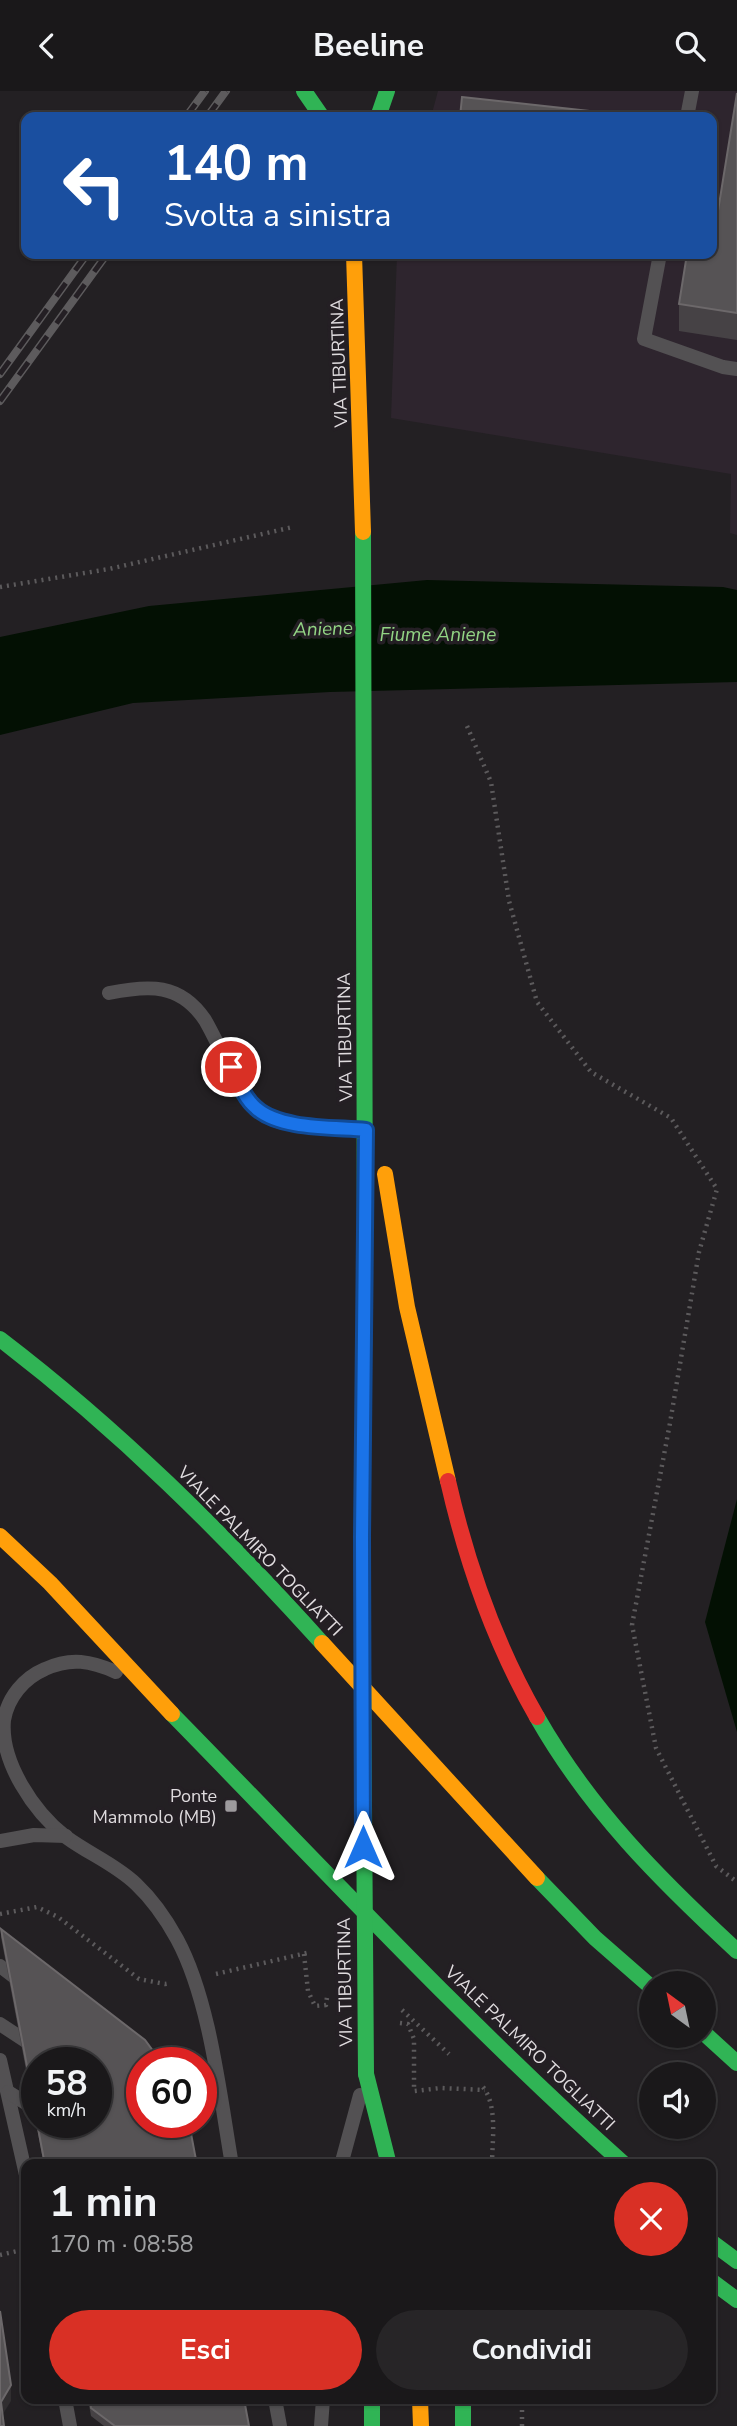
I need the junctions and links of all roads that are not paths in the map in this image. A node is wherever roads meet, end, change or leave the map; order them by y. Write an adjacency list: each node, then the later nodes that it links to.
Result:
1 (304, 91): 5 (main road)
2 (316, 91): 6 (main road)
3 (387, 91): 7 (main road)
4 (692, 91): 8 (lane)
5 (319, 112)
6 (322, 112)
7 (380, 112)
8 (688, 112)
9 (354, 259): 13 (main road, VIA TIBURTINA)
10 (659, 259): 11 (lane)
11 (737, 369)
12 (109, 993): 14 (lane)
13 (364, 1018): 14 (main road, VIA TIBURTINA); 20 (main road)
14 (366, 1130): 29 (main road, VIA TIBURTINA, bridge)
15 (0, 1339): 22 (main road, VIALE PALMIRO TOGLIATTI)
16 (0, 1536): 17 (main road, VIALE PALMIRO TOGLIATTI)
17 (157, 1697): 18 (lane); 37 (main road, VIALE PALMIRO TOGLIATTI)
18 (66, 1836): 19 (lane); 34 (lane)
19 (0, 1841)
20 (737, 1951)
21 (0, 1966): 23 (lane)
22 (639, 1976)
23 (37, 1994)
24 (0, 2024): 26 (lane)
25 (716, 2044): 28 (main road)
26 (35, 2047)
27 (0, 2060): 30 (lane)
28 (737, 2063)
29 (366, 2074): 32 (main road, VIA TIBURTINA); 35 (lane); 36 (main road)
30 (8, 2092): 31 (lane); 33 (lane)
31 (21, 2100)
32 (367, 2139)
33 (25, 2159)
34 (231, 2159)
35 (343, 2159)
36 (387, 2159)
37 (618, 2159)
38 (716, 2245): 39 (main road)
39 (737, 2261)
40 (716, 2284): 41 (main road)
41 (737, 2300)
42 (66, 2404): 48 (lane)
43 (276, 2404): 49 (lane)
44 (323, 2404): 50 (lane)
45 (372, 2404): 51 (main road)
46 (420, 2404): 52 (main road)
47 (463, 2404): 53 (main road)
48 (70, 2426)
49 (280, 2426)
50 (321, 2426)
51 (372, 2426)
52 (421, 2426)
53 (463, 2426)

